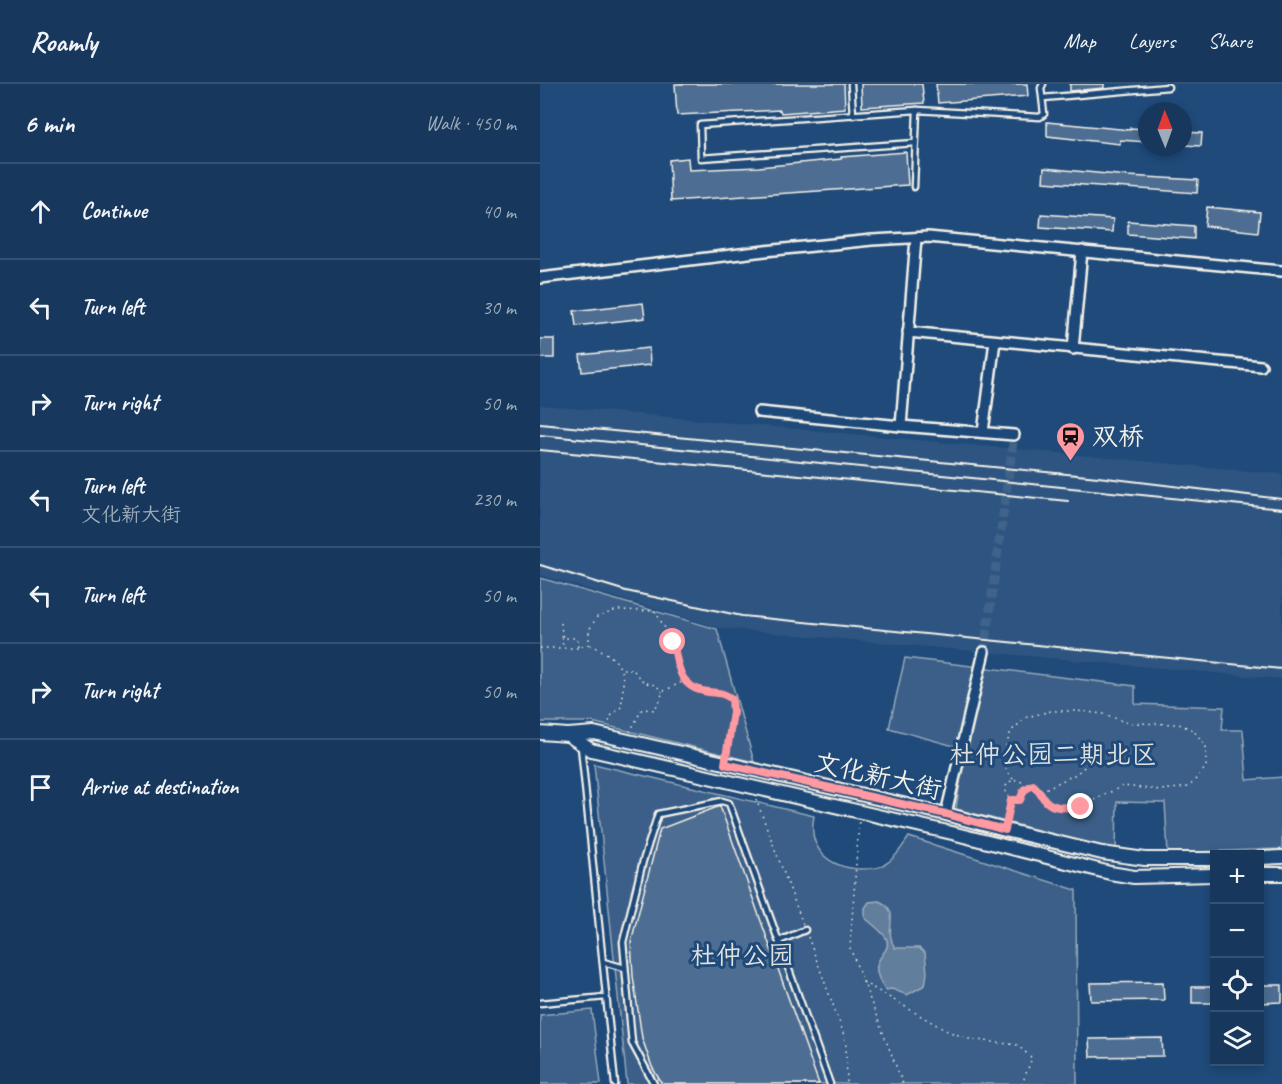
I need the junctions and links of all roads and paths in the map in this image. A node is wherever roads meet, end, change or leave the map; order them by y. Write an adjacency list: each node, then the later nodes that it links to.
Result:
1 (851, 84): 6 (lane)
2 (1042, 84): 4 (lane)
3 (1168, 87): 4 (lane)
4 (1043, 98): 5 (lane)
5 (917, 110): 6 (lane); 7 (lane)
6 (853, 115): 7 (lane)
7 (915, 143): 8 (lane)
8 (914, 187)
9 (916, 238): 10 (street); 12 (street); 13 (street)
10 (1082, 251): 11 (street); 15 (street)
11 (1282, 271)
12 (540, 278)
13 (908, 332): 14 (street); 18 (street)
14 (995, 341): 15 (street); 19 (street)
15 (1073, 349): 16 (street)
16 (1261, 366)
17 (759, 412): 18 (street)
18 (901, 426): 19 (street)
19 (983, 432): 20 (street)
20 (1014, 435)
21 (561, 623): 22 (path)
22 (562, 635): 25 (path); 26 (path)
23 (589, 644): 26 (path); 28 (path); 29 (path)
24 (540, 648): 25 (path)
25 (563, 648): 26 (path)
26 (578, 648)
27 (984, 652): 42 (street)
28 (621, 669): 30 (path); 33 (path)
29 (685, 681): 30 (path); 36 (path)
30 (662, 692): 33 (path)
31 (540, 733): 32 (street, 文化新大街)
32 (568, 735): 33 (street, 文化新大街); 34 (street, 文化新大街)
33 (614, 738): 36 (street, 文化新大街)
34 (581, 743): 41 (street, 文化新大街); 52 (lane)
35 (1101, 753): 39 (path)
36 (725, 764): 42 (street, 文化新大街)
37 (1013, 779): 38 (path); 39 (path); 40 (path)
38 (1024, 790): 39 (path); 40 (path)
39 (1040, 791)
40 (1011, 800): 43 (path)
41 (859, 812): 49 (street, 文化新大街); 54 (path)
42 (946, 814): 43 (street, 文化新大街)
43 (1005, 830): 46 (street, 文化新大街)
44 (1282, 857): 45 (street)
45 (1264, 858)
46 (1210, 859)
47 (1264, 874): 48 (street)
48 (1282, 874)
49 (1210, 875)
50 (805, 930): 51 (lane)
51 (779, 941): 53 (lane); 59 (lane)
52 (603, 962): 53 (lane); 55 (lane)
53 (625, 968): 58 (lane)
54 (862, 981): 60 (path); 61 (path)
55 (606, 997): 56 (lane); 57 (lane)
56 (540, 1003)
57 (615, 1084)
58 (654, 1084)
59 (830, 1084)
60 (903, 1084)
61 (1022, 1084)

